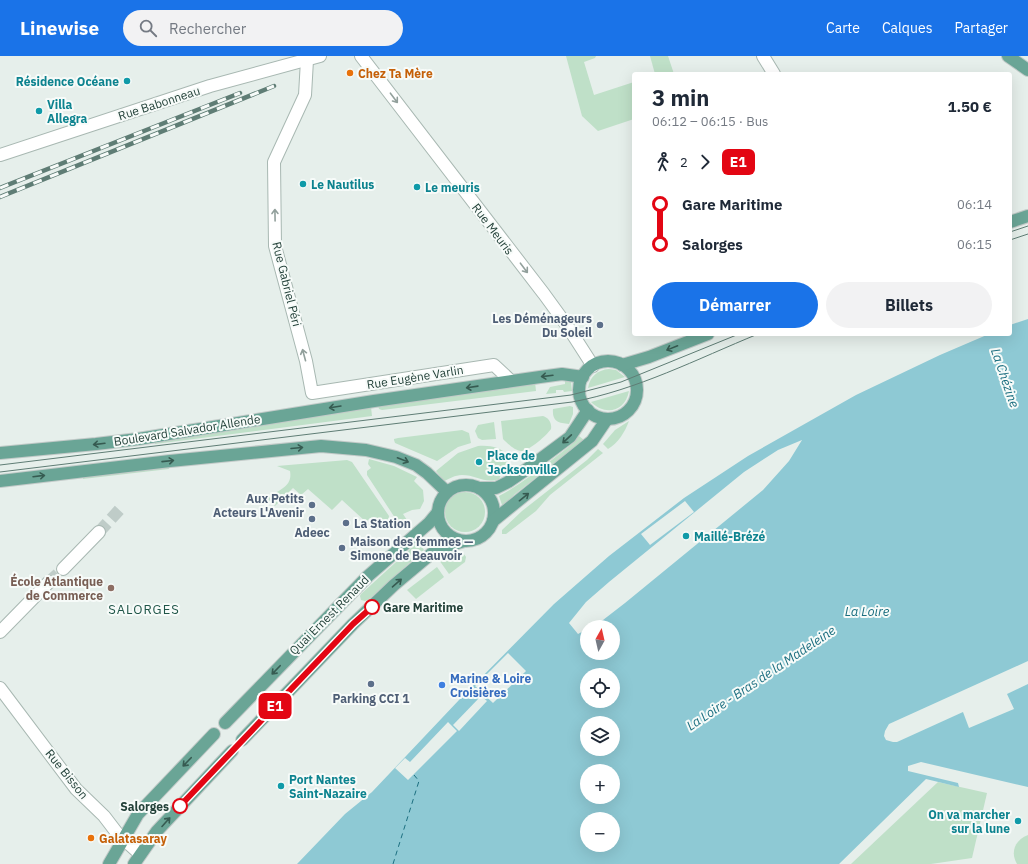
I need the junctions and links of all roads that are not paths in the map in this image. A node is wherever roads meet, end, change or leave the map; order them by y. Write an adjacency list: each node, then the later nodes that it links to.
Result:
1 (320, 56): 5 (street, Rue Babonneau)
2 (361, 56): 13 (street, Rue Meuris, one-way to 13)
3 (763, 56): 7 (street)
4 (1008, 56): 6 (main road)
5 (307, 60): 8 (street, Rue Babonneau); 16 (street, Rue Gabriel Péri, one-way to 5)
6 (1028, 70)
7 (773, 72)
8 (0, 155)
9 (1028, 216): 10 (main road)
10 (1012, 221)
11 (703, 336): 12 (main road, one-way to 12)
12 (622, 365): 13 (main road); 18 (main road)
13 (593, 366): 14 (main road)
14 (583, 377): 15 (main road, one-way to 15); 17 (main road)
15 (511, 381): 16 (street, Rue Eugène Varlin); 19 (main road, Boulevard Salvador Allende, one-way to 19)
16 (312, 393)
17 (588, 410): 18 (main road); 21 (main road, one-way to 21)
18 (607, 418): 24 (main road, one-way to 18)
19 (0, 453)
20 (0, 481): 22 (main road, one-way to 22)
21 (479, 488): 22 (main road); 24 (main road)
22 (447, 492): 23 (main road)
23 (438, 512): 26 (main road); 31 (main road, Quai Ernest Renaud, one-way to 31)
24 (493, 521): 26 (main road)
25 (99, 532): 27 (street)
26 (464, 541): 33 (main road, Quai Ernest Renaud, one-way to 26)
27 (63, 569)
28 (50, 582): 29 (street)
29 (0, 632)
30 (0, 688): 35 (street, Rue Bisson)
31 (225, 723)
32 (214, 734): 35 (main road, one-way to 35)
33 (242, 740)
34 (232, 752): 36 (main road, one-way to 34)
35 (124, 839): 36 (street, Rue Bisson); 37 (main road)
36 (137, 859)
37 (109, 864)

